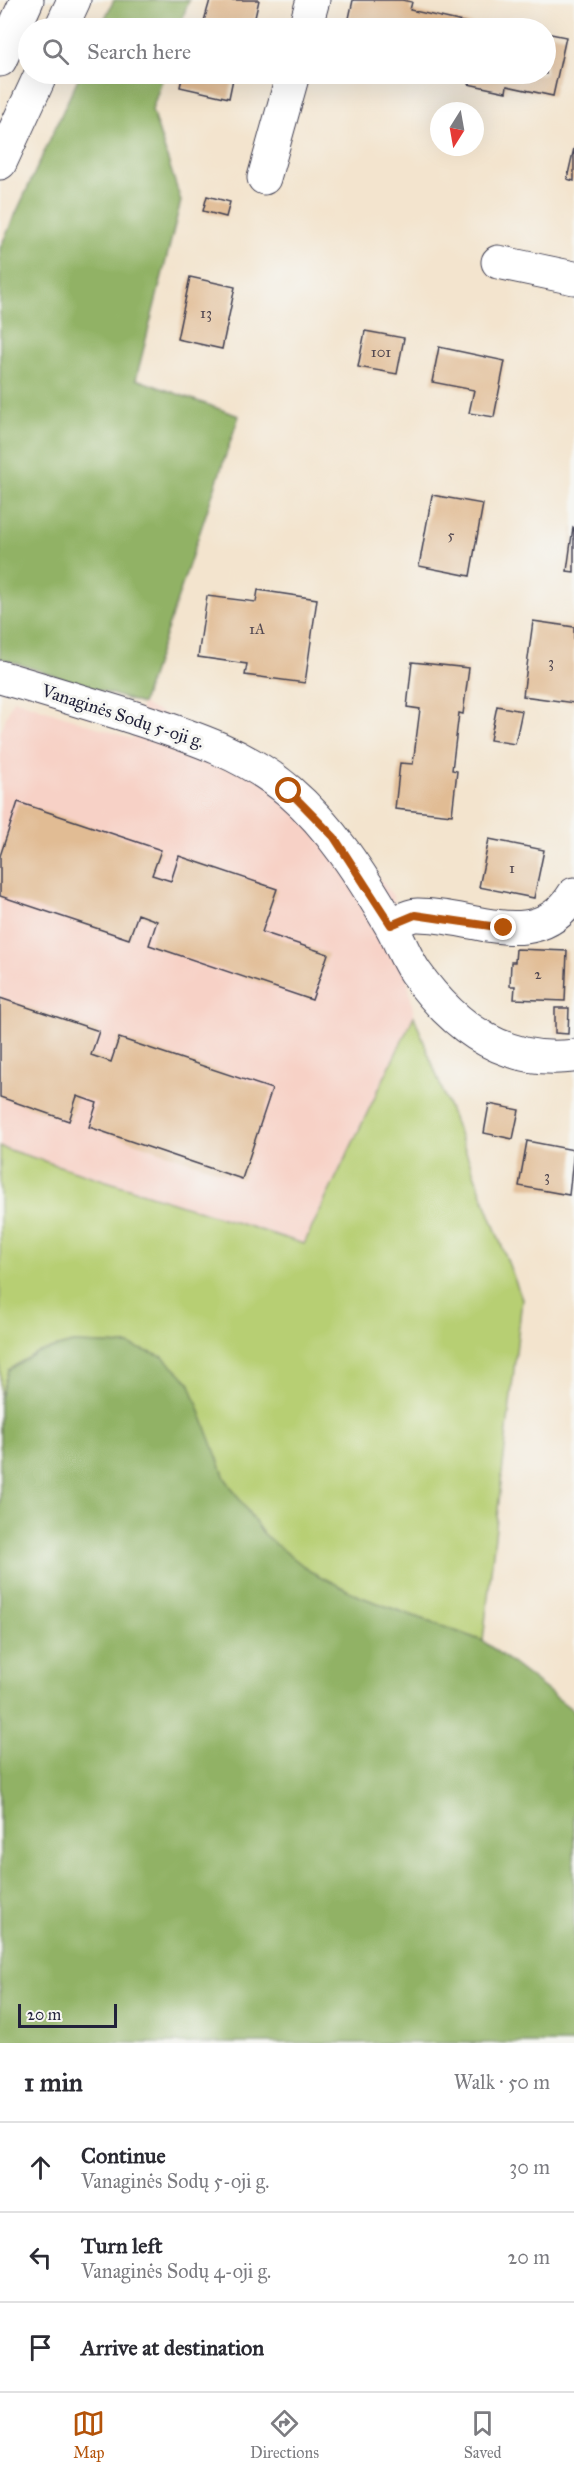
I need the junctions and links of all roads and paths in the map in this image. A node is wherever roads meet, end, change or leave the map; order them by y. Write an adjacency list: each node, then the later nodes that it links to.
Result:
1 (27, 0): 4 (main road)
2 (74, 0): 5 (main road)
3 (313, 0): 6 (main road)
4 (19, 18)
5 (66, 18)
6 (308, 18)
7 (18, 20): 8 (main road)
8 (0, 60)
9 (36, 84): 11 (main road)
10 (290, 84): 12 (main road)
11 (0, 163)
12 (264, 178)
13 (498, 262): 14 (main road)
14 (574, 278)
15 (0, 676): 17 (main road, Vanaginės Sodų 5-oji g.)
16 (574, 894): 17 (main road)
17 (391, 925): 18 (main road, Vanaginės Sodų 5-oji g.)
18 (574, 1056)

